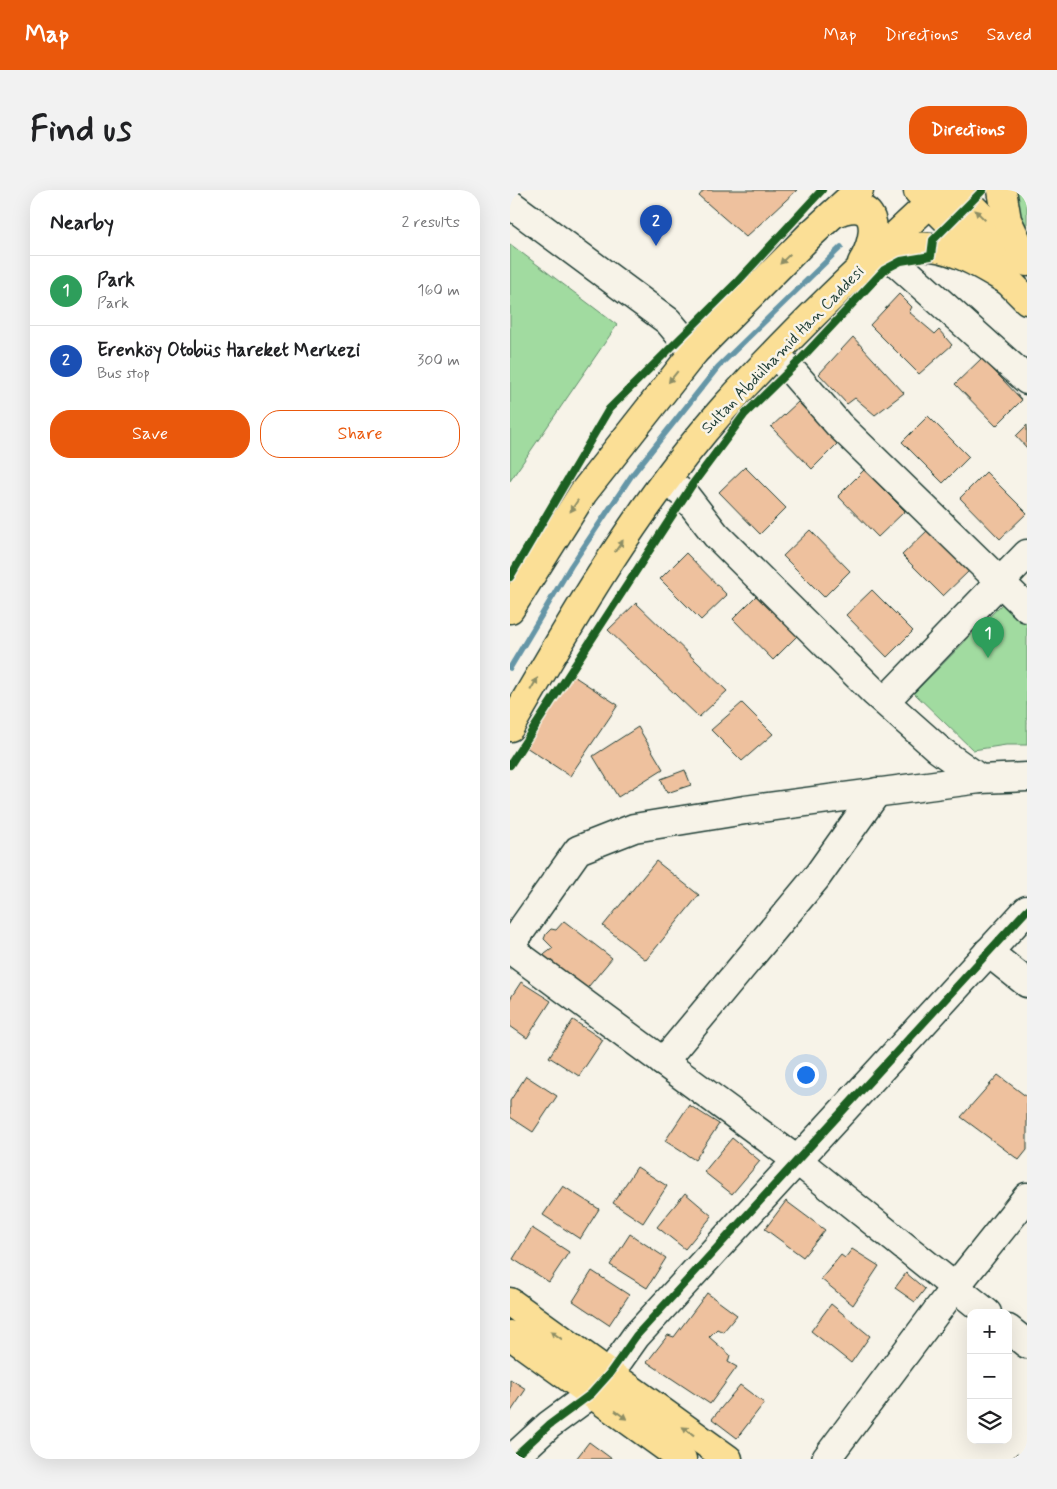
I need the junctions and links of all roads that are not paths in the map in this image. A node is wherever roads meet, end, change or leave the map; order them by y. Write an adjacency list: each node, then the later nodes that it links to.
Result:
1 (859, 190): 5 (main road)
2 (955, 190): 8 (main road, one-way to 2)
3 (1002, 190): 8 (main road)
4 (930, 194): 8 (main road); 9 (main road, Sultan Abdülhamid Han Caddesi)
5 (833, 202): 9 (main road); 11 (main road, one-way to 11)
6 (510, 204): 11 (street)
7 (889, 256): 8 (main road); 9 (main road); 13 (street)
8 (1021, 267): 10 (main road)
9 (855, 274): 12 (main road, Sultan Abdülhamid Han Caddesi)
10 (1027, 300)
11 (694, 352): 18 (main road, one-way to 18)
12 (775, 355): 14 (main road, Sultan Abdülhamid Han Caddesi); 16 (street)
13 (1027, 380)
14 (666, 481): 19 (street); 20 (main road, Sultan Abdülhamid Han Caddesi, one-way to 14)
15 (1027, 554): 16 (street)
16 (1000, 581): 17 (street); 19 (street)
17 (1027, 608)
18 (510, 610)
19 (884, 701): 22 (street)
20 (510, 727)
21 (1027, 777): 22 (street)
22 (980, 779): 23 (street)
23 (877, 792): 25 (street); 28 (street)
24 (1027, 910): 26 (street)
25 (510, 948): 28 (street)
26 (988, 952): 27 (street); 29 (street)
27 (1027, 983)
28 (663, 1062): 29 (street)
29 (798, 1161): 31 (street); 37 (street)
30 (1027, 1197): 31 (street)
31 (955, 1287): 33 (street); 42 (street)
32 (510, 1302): 37 (main road, one-way to 32)
33 (982, 1309)
34 (1012, 1332): 36 (street)
35 (510, 1335): 38 (main road)
36 (1027, 1344)
37 (609, 1374): 38 (street); 41 (main road, one-way to 37)
38 (591, 1394): 39 (street); 40 (main road, one-way to 40)
39 (512, 1459)
40 (682, 1459)
41 (728, 1459)
42 (826, 1459)

